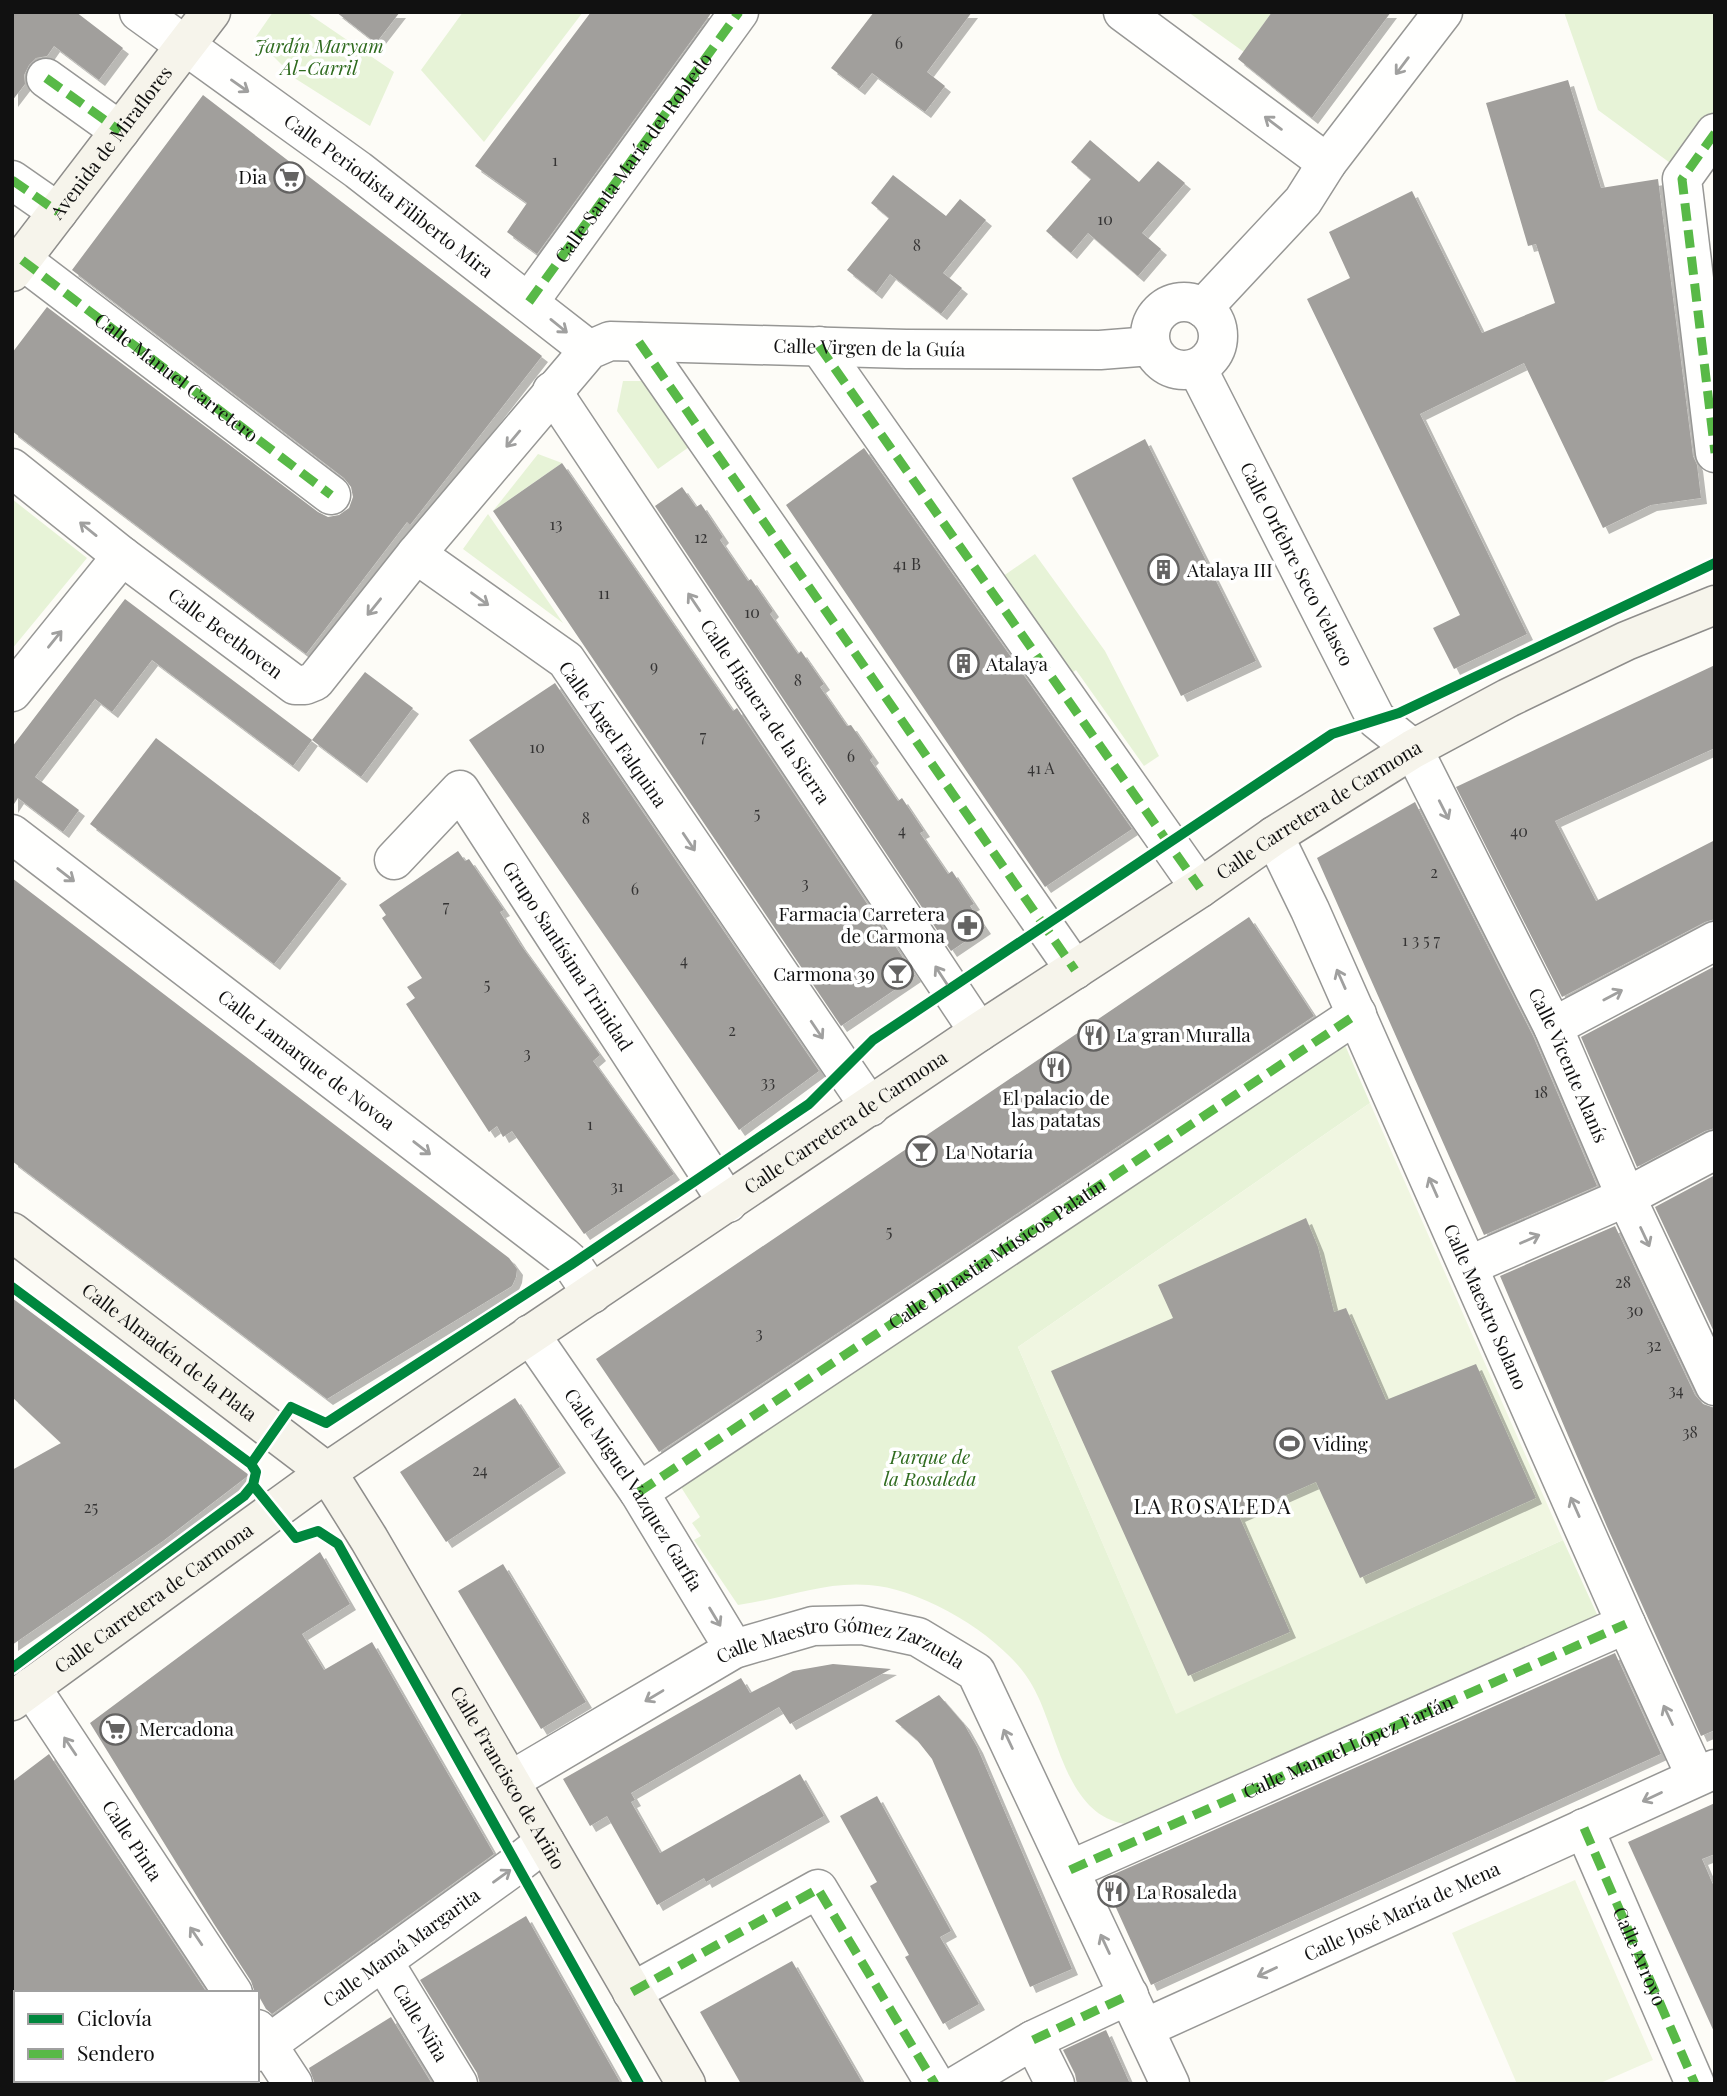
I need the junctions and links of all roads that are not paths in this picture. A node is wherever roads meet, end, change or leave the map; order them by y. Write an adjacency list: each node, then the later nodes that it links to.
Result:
1 (139, 12): 6 (street, Calle Periodista Filiberto Mira)
2 (211, 12): 6 (main road, Avenida de Miraflores)
3 (739, 12): 14 (street, Calle Santa María del Robledo)
4 (1124, 12): 10 (street, one-way to 4)
5 (1443, 12): 10 (street, one-way to 10)
6 (184, 47): 8 (main road, Avenida de Miraflores); 14 (street, Calle Periodista Filiberto Mira, one-way to 14)
7 (46, 78): 8 (street)
8 (120, 131): 12 (main road, Avenida de Miraflores)
9 (1715, 133): 22 (street)
10 (1327, 163): 15 (street)
11 (12, 180): 12 (street)
12 (58, 212): 13 (main road, Avenida de Miraflores)
13 (17, 266): 24 (street, Calle Manuel Carretero)
14 (529, 302): 19 (street, Calle Periodista Filiberto Mira, one-way to 19)
15 (1203, 308): 18 (street); 20 (street)
16 (639, 342): 17 (street, Calle Virgen de la Guía); 19 (street, Calle Virgen de la Guía); 35 (street)
17 (819, 346): 18 (street, Calle Virgen de la Guía); 33 (street)
18 (1151, 346): 20 (street)
19 (589, 350): 21 (street)
20 (1196, 368): 29 (street, Calle Orfebre Seco Velasco)
21 (552, 391): 25 (street, one-way to 25); 38 (street, Calle Higuera de la Sierra, one-way to 21)
22 (1715, 453)
23 (12, 468): 26 (street, Calle Beethoven, one-way to 23)
24 (331, 495)
25 (416, 554): 26 (street, Calle Beethoven, one-way to 26); 39 (street, Calle Ángel Falquina, one-way to 39)
26 (122, 556): 28 (street, one-way to 26)
27 (1715, 605): 29 (main road, Calle Carretera de Carmona)
28 (12, 692)
29 (1413, 749): 31 (main road, Calle Carretera de Carmona); 37 (street, Calle Vicente Alanís, one-way to 37)
30 (12, 834): 45 (street, Calle Lamarque de Novoa, one-way to 45)
31 (1274, 836): 33 (main road, Calle Carretera de Carmona); 36 (street, Calle Maestro Solano, one-way to 31)
32 (394, 860): 42 (street, Grupo Santísima Trinidad)
33 (1200, 888): 35 (main road, Calle Carretera de Carmona)
34 (1715, 941): 37 (street, one-way to 34)
35 (1075, 970): 38 (main road, Calle Carretera de Carmona)
36 (1357, 1014): 44 (street, Calle Maestro Solano, one-way to 36); 49 (street, Calle Dinastia Músicos Palatín)
37 (1553, 1027): 41 (street, Calle Vicente Alanís)
38 (979, 1032): 39 (main road, Calle Carretera de Carmona)
39 (870, 1107): 42 (main road, Calle Carretera de Carmona)
40 (1715, 1150): 41 (street)
41 (1626, 1197): 44 (street, one-way to 41); 47 (street, Calle Vicente Alanís, one-way to 47)
42 (728, 1203): 45 (main road, Calle Carretera de Carmona)
43 (12, 1232): 48 (main road, Calle Almadén de la Plata)
44 (1468, 1266): 50 (street, Calle Maestro Solano, one-way to 44)
45 (592, 1294): 46 (main road, Calle Carretera de Carmona)
46 (530, 1334): 48 (main road, Calle Carretera de Carmona); 49 (street, Calle Miguel Vazquez Garfia)
47 (1715, 1386)
48 (327, 1472): 52 (main road, Calle Carretera de Carmona); 54 (main road, Calle Francisco de Ariño)
49 (639, 1492): 51 (street, Calle Miguel Vazquez Garfia, one-way to 51)
50 (1626, 1624): 53 (street, Calle Maestro Solano, one-way to 50); 57 (street, Calle Manuel López Farfán)
51 (734, 1649): 54 (street, Calle Maestro Gómez Zarzuela, one-way to 54); 57 (street, Calle Maestro Gómez Zarzuela, one-way to 51)
52 (22, 1694): 59 (street, Calle Pinta, one-way to 52)
53 (1706, 1773): 55 (street, Calle José María de Mena, one-way to 55)
54 (510, 1781): 56 (main road, Calle Francisco de Ariño)
55 (1584, 1828): 61 (street, Calle José María de Mena, one-way to 61); 71 (street, Calle Arroyo)
56 (545, 1842): 58 (street, Calle Mamá Margarita, one-way to 56); 60 (main road, Calle Francisco de Ariño)
57 (1070, 1870): 61 (street, Calle Maestro Gómez Zarzuela, one-way to 57)
58 (383, 1961): 63 (street, Calle Mamá Margarita); 65 (street, Calle Niña)
59 (232, 1991)
60 (632, 1992): 66 (main road, Calle Francisco de Ariño); 67 (street)
61 (1137, 2012): 62 (street, Calle José María de Mena); 70 (street)
62 (1033, 2040): 68 (street, Calle José María de Mena); 69 (street)
63 (261, 2042): 64 (street)
64 (293, 2084)
65 (458, 2084)
66 (686, 2084)
67 (935, 2084)
68 (959, 2084)
69 (1055, 2084)
70 (1170, 2084)
71 (1695, 2084)

